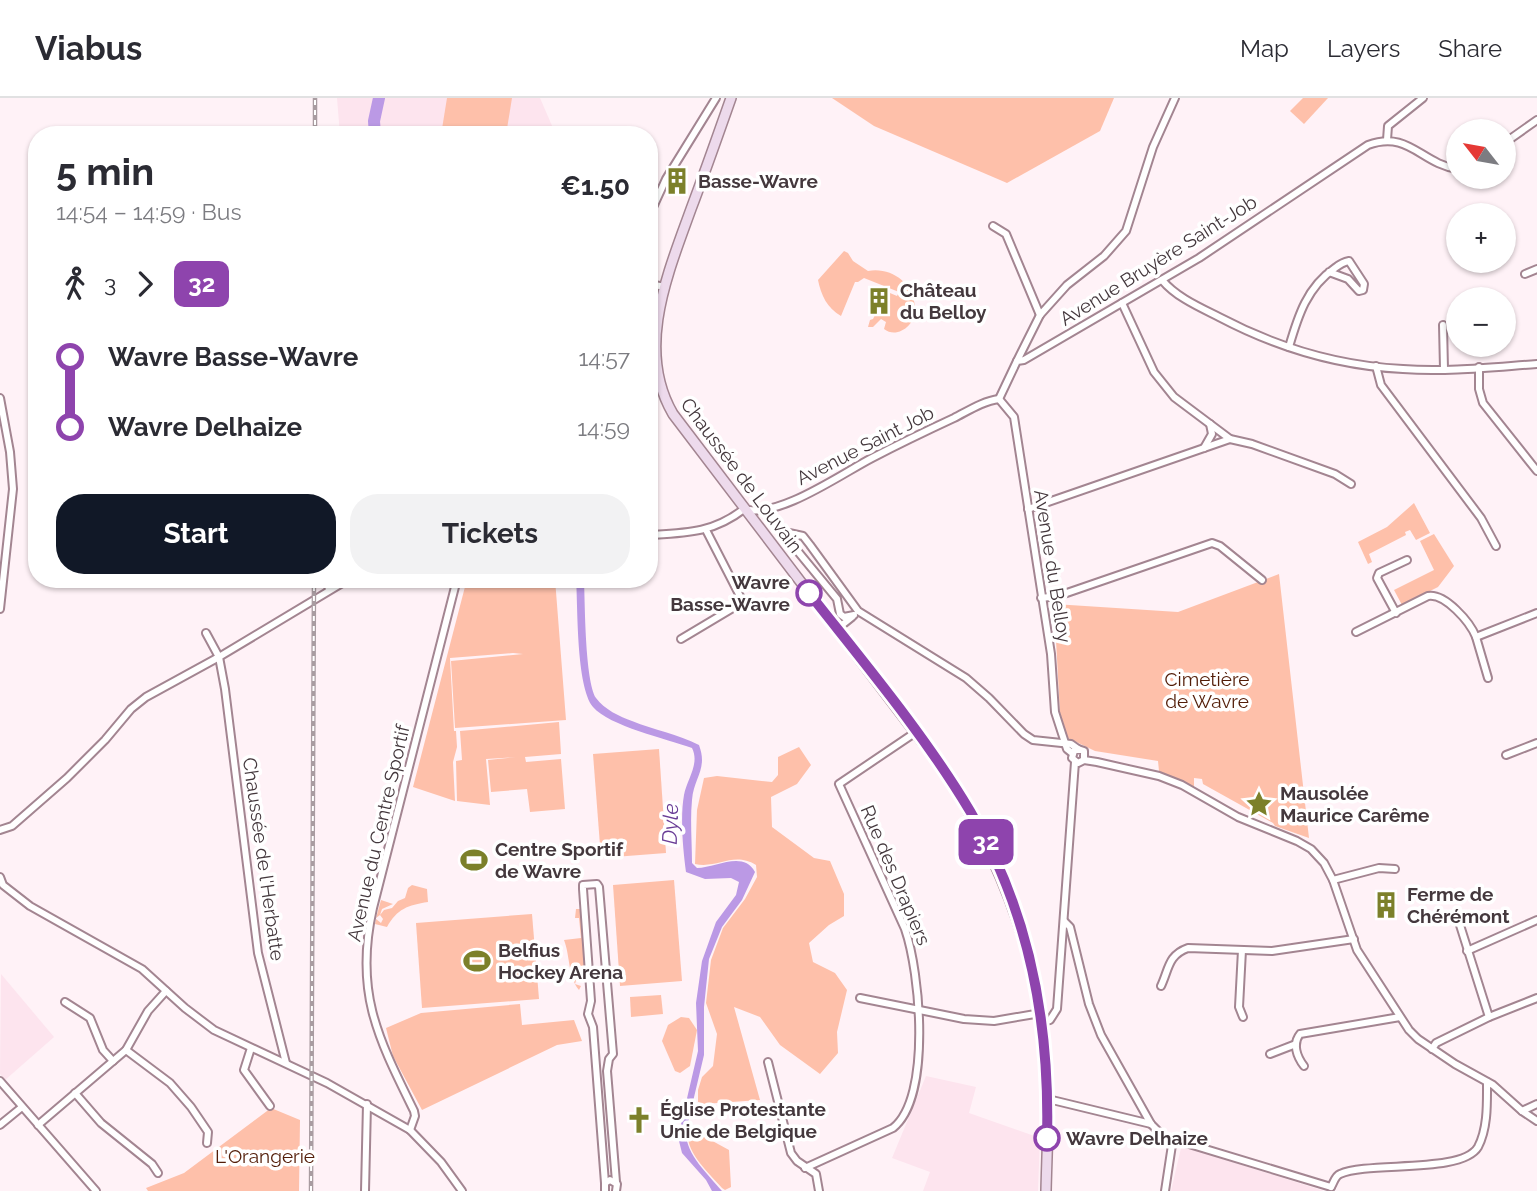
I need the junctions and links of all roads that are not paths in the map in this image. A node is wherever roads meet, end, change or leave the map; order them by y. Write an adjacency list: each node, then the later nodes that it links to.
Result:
1 (716, 98): 9 (street)
2 (731, 98): 16 (main road, Chaussée de Louvain)
3 (1175, 98): 18 (street)
4 (1423, 98): 7 (street)
5 (1537, 120): 6 (street)
6 (1516, 135)
7 (1387, 140): 8 (street); 14 (street, Avenue Bruyère Saint-Job)
8 (1446, 166)
9 (658, 196)
10 (993, 226): 18 (street)
11 (1537, 269): 13 (street)
12 (1329, 272): 12 (street); 21 (street)
13 (1525, 274)
14 (1162, 280): 17 (street, Avenue Bruyère Saint-Job); 21 (street)
15 (658, 286): 16 (street)
16 (665, 287): 19 (main road, Chaussée de Louvain)
17 (1122, 303): 22 (street, Avenue Bruyère Saint-Job); 30 (street)
18 (1040, 315): 22 (street)
19 (658, 318)
20 (1443, 326): 26 (street)
21 (1289, 347): 24 (street)
22 (1017, 361): 29 (street)
23 (1537, 364): 25 (street)
24 (1376, 366): 26 (street); 39 (street)
25 (1479, 368): 26 (street); 33 (street)
26 (1444, 369)
27 (658, 379): 35 (main road, Chaussée de Louvain)
28 (0, 398): 46 (street)
29 (999, 400): 35 (street, Avenue Saint Job); 36 (street, Avenue du Belloy)
30 (1210, 424): 31 (street); 32 (street)
31 (1230, 439): 32 (street); 34 (street)
32 (1204, 449): 36 (street)
33 (1537, 471)
34 (1350, 484)
35 (744, 509): 37 (street); 50 (main road, Chaussée de Louvain)
36 (1028, 509): 45 (street, Avenue du Belloy)
37 (706, 530): 38 (street); 54 (street)
38 (658, 535)
39 (1496, 546)
40 (1407, 560): 48 (street)
41 (1262, 580): 45 (street)
42 (333, 588): 44 (street)
43 (455, 588): 109 (street, Avenue du Centre Sportif)
44 (329, 590): 55 (street)
45 (1041, 598): 58 (street, Avenue du Belloy)
46 (0, 609)
47 (856, 613): 47 (street); 50 (street); 58 (street)
48 (1396, 613): 51 (street); 53 (street)
49 (1537, 613): 53 (street)
50 (837, 629): 57 (main road, Chaussée de Louvain)
51 (1356, 632)
52 (206, 634): 55 (street, Chaussée de l'Herbatte)
53 (1476, 637): 56 (street)
54 (681, 639)
55 (219, 657): 64 (street); 94 (street, Chaussée de l'Herbatte)
56 (1488, 678)
57 (916, 732): 80 (street, Rue des Drapiers); 84 (main road, Chaussée de Louvain)
58 (1065, 743): 60 (street)
59 (1537, 743): 61 (street)
60 (1075, 751): 62 (street); 63 (street)
61 (1506, 755)
62 (1085, 757): 63 (street); 67 (street)
63 (1075, 762): 70 (street)
64 (0, 831)
65 (1395, 869): 67 (street)
66 (0, 877): 68 (street)
67 (1333, 880): 72 (street)
68 (1, 886): 76 (street)
69 (1537, 920): 74 (street)
70 (1064, 921): 84 (street); 106 (street)
71 (1460, 922): 74 (street)
72 (1354, 939): 73 (street); 82 (street)
73 (1242, 950): 75 (street); 81 (street)
74 (1467, 951): 83 (street)
75 (1161, 986)
76 (166, 991): 86 (street); 87 (street)
77 (860, 998): 80 (street)
78 (1537, 998): 83 (street)
79 (65, 1003): 91 (street)
80 (919, 1010): 84 (street); 112 (street, Rue des Drapiers)
81 (1243, 1017)
82 (1400, 1017): 85 (street); 88 (street)
83 (1489, 1017): 88 (street)
84 (1042, 1018): 99 (main road, Chaussée de Louvain)
85 (1296, 1044): 89 (street); 95 (street)
86 (251, 1048): 94 (street); 102 (street)
87 (126, 1049): 91 (street); 110 (street)
88 (1432, 1049): 97 (street)
89 (1270, 1054)
90 (608, 1059): 92 (street); 92 (street); 114 (street)
91 (113, 1061): 98 (street)
92 (596, 1061): 115 (street)
93 (768, 1062): 112 (street)
94 (286, 1063): 100 (street)
95 (1304, 1066)
96 (0, 1081): 103 (street)
97 (1487, 1082): 104 (street); 116 (street)
98 (75, 1093): 108 (street); 113 (street)
99 (1048, 1099): 106 (street); 121 (main road, Chaussée de Louvain)
100 (367, 1104): 109 (street); 118 (street)
101 (1537, 1104): 104 (street)
102 (270, 1106)
103 (22, 1107): 107 (street); 108 (street)
104 (1522, 1111): 105 (street)
105 (1537, 1121)
106 (1151, 1124): 111 (street)
107 (0, 1125)
108 (38, 1125): 117 (street)
109 (410, 1130): 119 (street)
110 (207, 1143)
111 (1172, 1145): 116 (street); 122 (street)
112 (805, 1168): 120 (street)
113 (158, 1174)
114 (617, 1188): 115 (street)
115 (605, 1189)
116 (1332, 1189)
117 (96, 1191)
118 (365, 1191)
119 (462, 1191)
120 (819, 1191)
121 (1045, 1191)
122 (1165, 1191)

